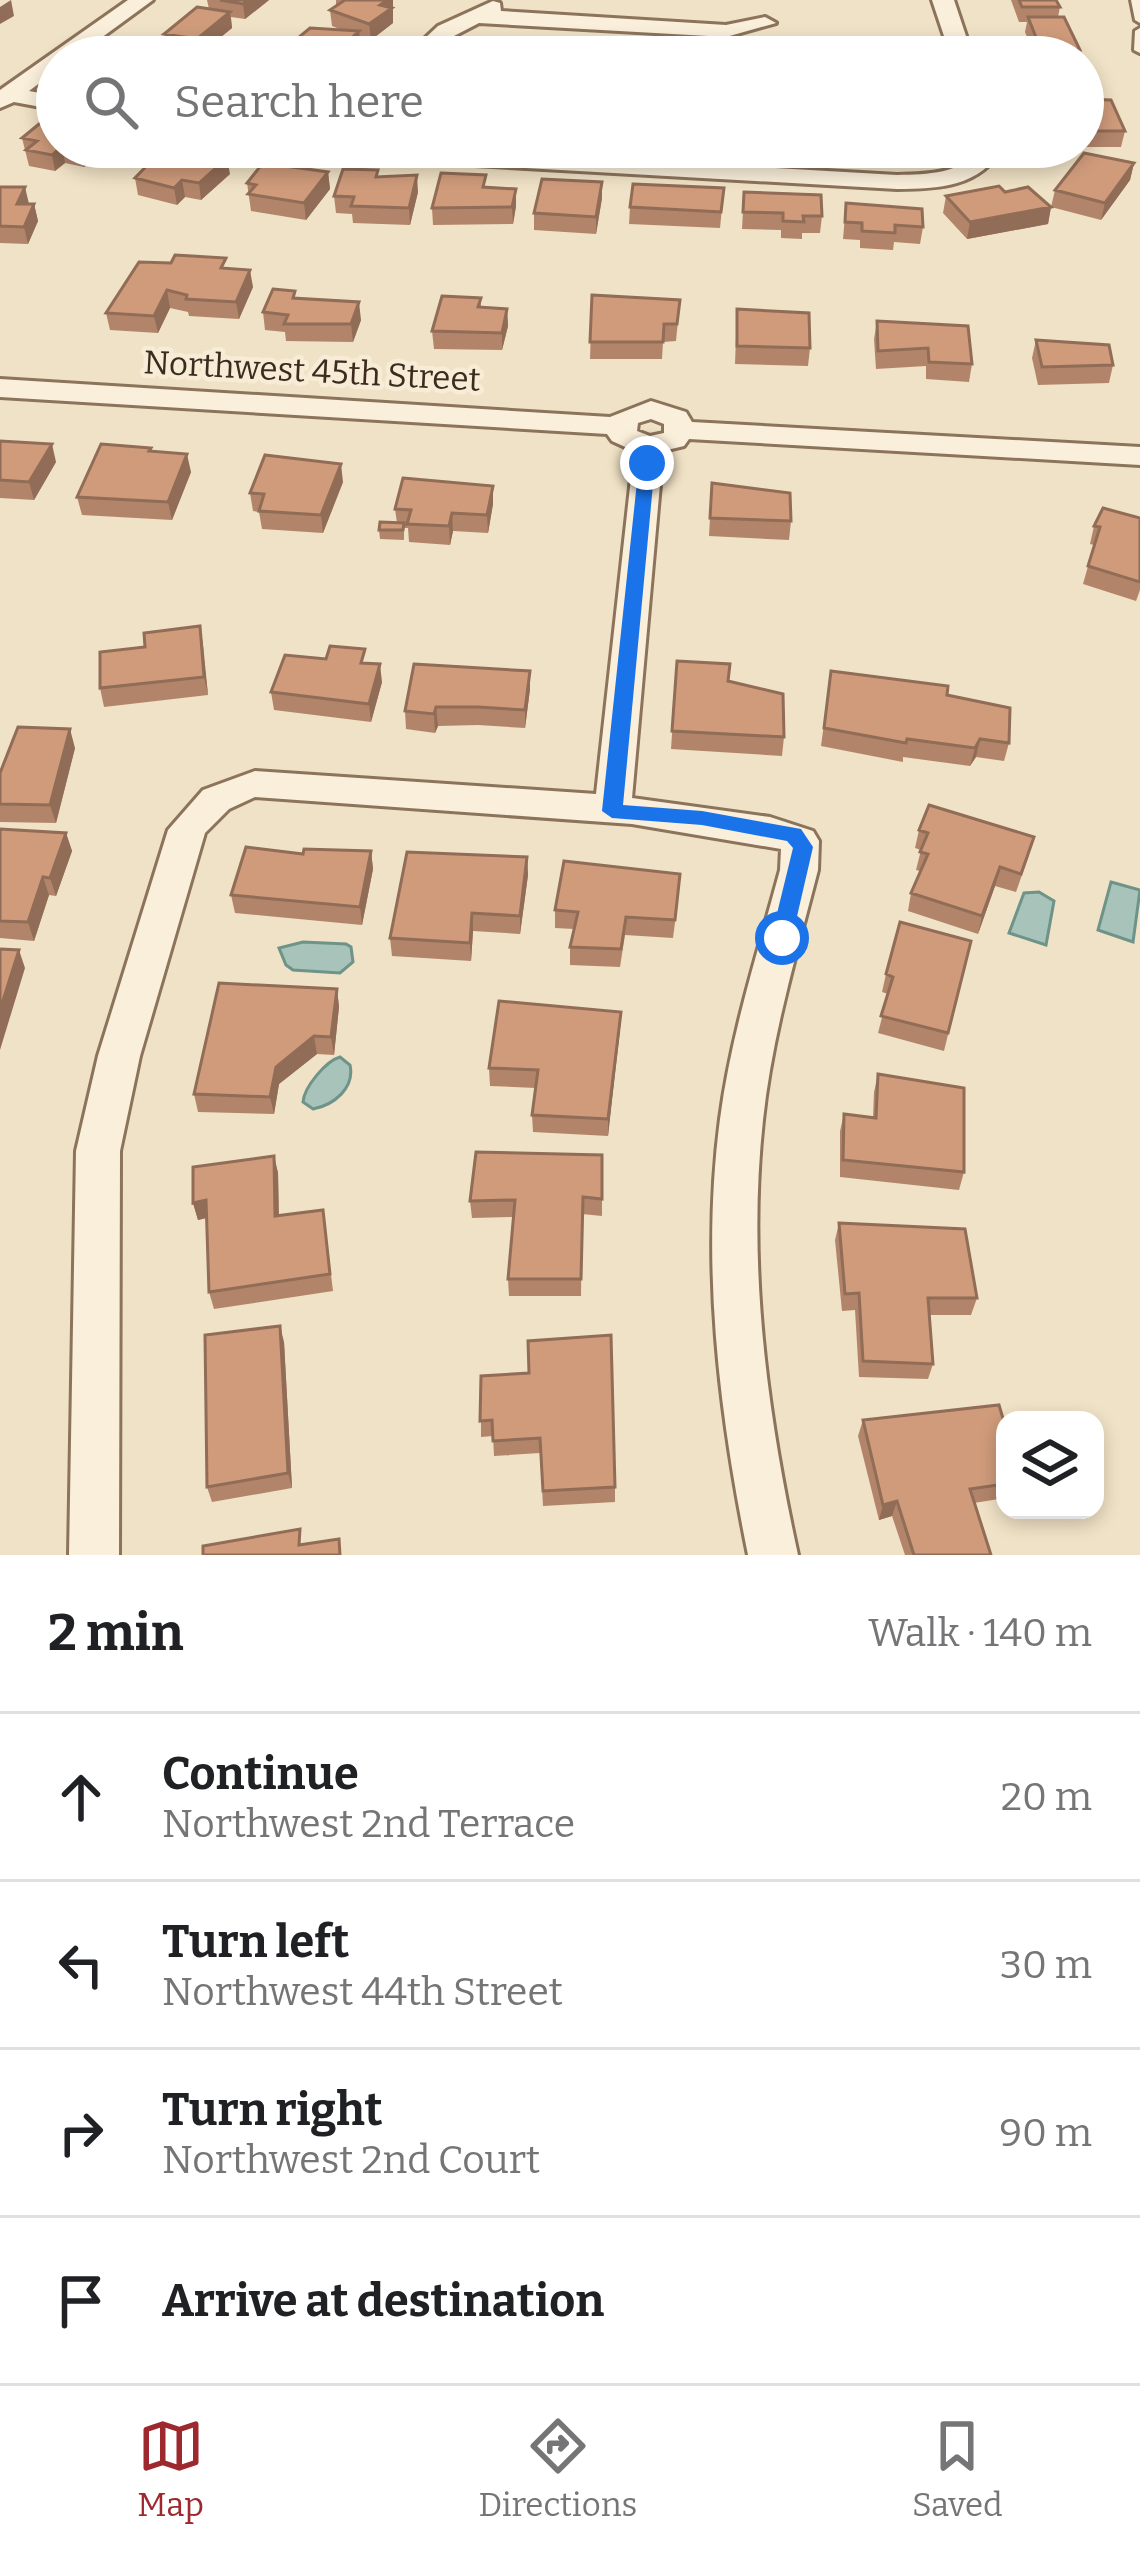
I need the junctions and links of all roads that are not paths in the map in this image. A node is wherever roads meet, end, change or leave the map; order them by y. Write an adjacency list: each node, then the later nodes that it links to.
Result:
1 (142, 0): 9 (street)
2 (510, 0): 5 (street)
3 (943, 0): 11 (street)
4 (1136, 0): 6 (lane)
5 (475, 16): 7 (street); 10 (street)
6 (1140, 20)
7 (765, 22)
8 (1140, 31): 12 (lane)
9 (90, 36)
10 (440, 36)
11 (955, 36)
12 (1140, 50)
13 (36, 75): 14 (street)
14 (5, 97): 15 (street)
15 (36, 101)
16 (653, 168): 17 (street)
17 (973, 168)
18 (0, 388): 19 (street, Northwest 45th Street)
19 (620, 425): 20 (street, Northwest 45th Street); 21 (street)
20 (681, 430): 21 (street); 22 (street)
21 (650, 446): 23 (street)
22 (1140, 456)
23 (612, 811): 24 (street); 25 (street)
24 (94, 1555)
25 (773, 1555)

